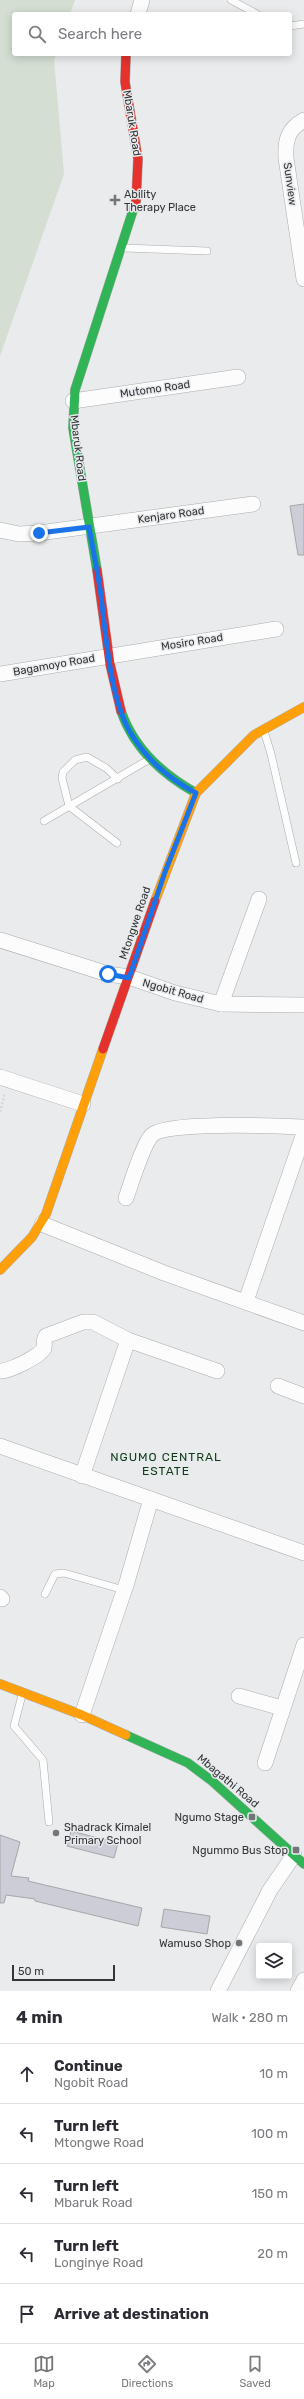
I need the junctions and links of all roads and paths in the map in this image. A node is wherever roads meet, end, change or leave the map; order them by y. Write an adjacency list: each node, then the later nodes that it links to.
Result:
1 (142, 0): 3 (street)
2 (232, 0): 4 (lane)
3 (139, 12)
4 (253, 12)
5 (304, 24): 6 (lane)
6 (292, 26)
7 (126, 56): 9 (street, Mbaruk Road)
8 (304, 120): 11 (street, Sunview)
9 (122, 248): 10 (lane); 13 (street, Mbaruk Road)
10 (206, 251)
11 (304, 279)
12 (238, 377): 13 (street, Mutomo Road)
13 (73, 401): 15 (street, Mbaruk Road)
14 (253, 504): 15 (street, Kenjaro Road)
15 (89, 527): 16 (street, Kenjaro Road); 18 (street, Mbaruk Road)
16 (0, 530)
17 (276, 628): 18 (street, Mosiro Road)
18 (108, 656): 19 (street, Bagamoyo Road); 22 (street, Mbaruk Road)
19 (0, 674)
20 (304, 707): 21 (street, Mtongwe Road)
21 (264, 730): 24 (street, Mtongwe Road); 28 (lane)
22 (150, 759): 23 (lane); 24 (street, Mbaruk Road)
23 (118, 779): 25 (lane); 25 (lane)
24 (196, 793): 31 (street, Mtongwe Road)
25 (70, 806): 26 (lane); 27 (lane)
26 (44, 821)
27 (117, 843)
28 (296, 863)
29 (259, 899): 32 (street)
30 (0, 940): 31 (street, Ngobit Road)
31 (129, 978): 32 (street, Ngobit Road); 35 (street, Mtongwe Road)
32 (221, 1004): 33 (street, Ngobit Road)
33 (304, 1005)
34 (4, 1079): 35 (street); 36 (path)
35 (83, 1104): 40 (street, Mtongwe Road)
36 (0, 1112)
37 (304, 1127): 39 (street)
38 (304, 1133): 42 (street)
39 (126, 1198)
40 (42, 1224): 41 (street, Mtongwe Road); 42 (street)
41 (0, 1270)
42 (246, 1301): 43 (street)
43 (304, 1322)
44 (128, 1340): 45 (street); 46 (street); 50 (street)
45 (0, 1371)
46 (216, 1371)
47 (278, 1386): 48 (street)
48 (304, 1396)
49 (0, 1446): 50 (street)
50 (82, 1476): 51 (street)
51 (151, 1499): 52 (street); 53 (street)
52 (304, 1553)
53 (124, 1590): 54 (lane); 60 (street)
54 (45, 1594)
55 (304, 1645): 59 (street)
56 (0, 1684): 57 (street)
57 (22, 1693): 60 (street); 62 (lane)
58 (238, 1696): 59 (street)
59 (282, 1708): 61 (street)
60 (82, 1715): 63 (street, Mbagathi Road)
61 (265, 1763)
62 (49, 1822)
63 (299, 1859): 65 (street)
64 (304, 1980): 66 (street)
65 (218, 1991)
66 (298, 1991)

